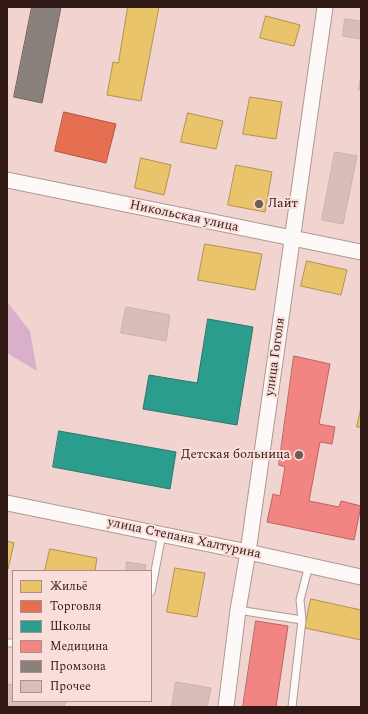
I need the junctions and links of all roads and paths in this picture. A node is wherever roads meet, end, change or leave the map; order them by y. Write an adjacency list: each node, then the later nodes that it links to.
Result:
1 (325, 7): 3 (street, улица Гоголя)
2 (7, 180): 3 (street, Никольская улица)
3 (292, 239): 4 (street, Никольская улица); 7 (street, улица Гоголя)
4 (361, 252)
5 (7, 503): 6 (street, улица Степана Халтурина)
6 (162, 534): 7 (street, улица Степана Халтурина); 10 (lane)
7 (248, 552): 8 (street, улица Степана Халтурина); 11 (street, улица Гоголя)
8 (309, 565): 9 (street, улица Степана Халтурина); 12 (lane)
9 (361, 577)
10 (152, 587)
11 (238, 610): 12 (lane); 13 (street, улица Гоголя)
12 (302, 620): 14 (lane)
13 (226, 707)
14 (292, 707)

